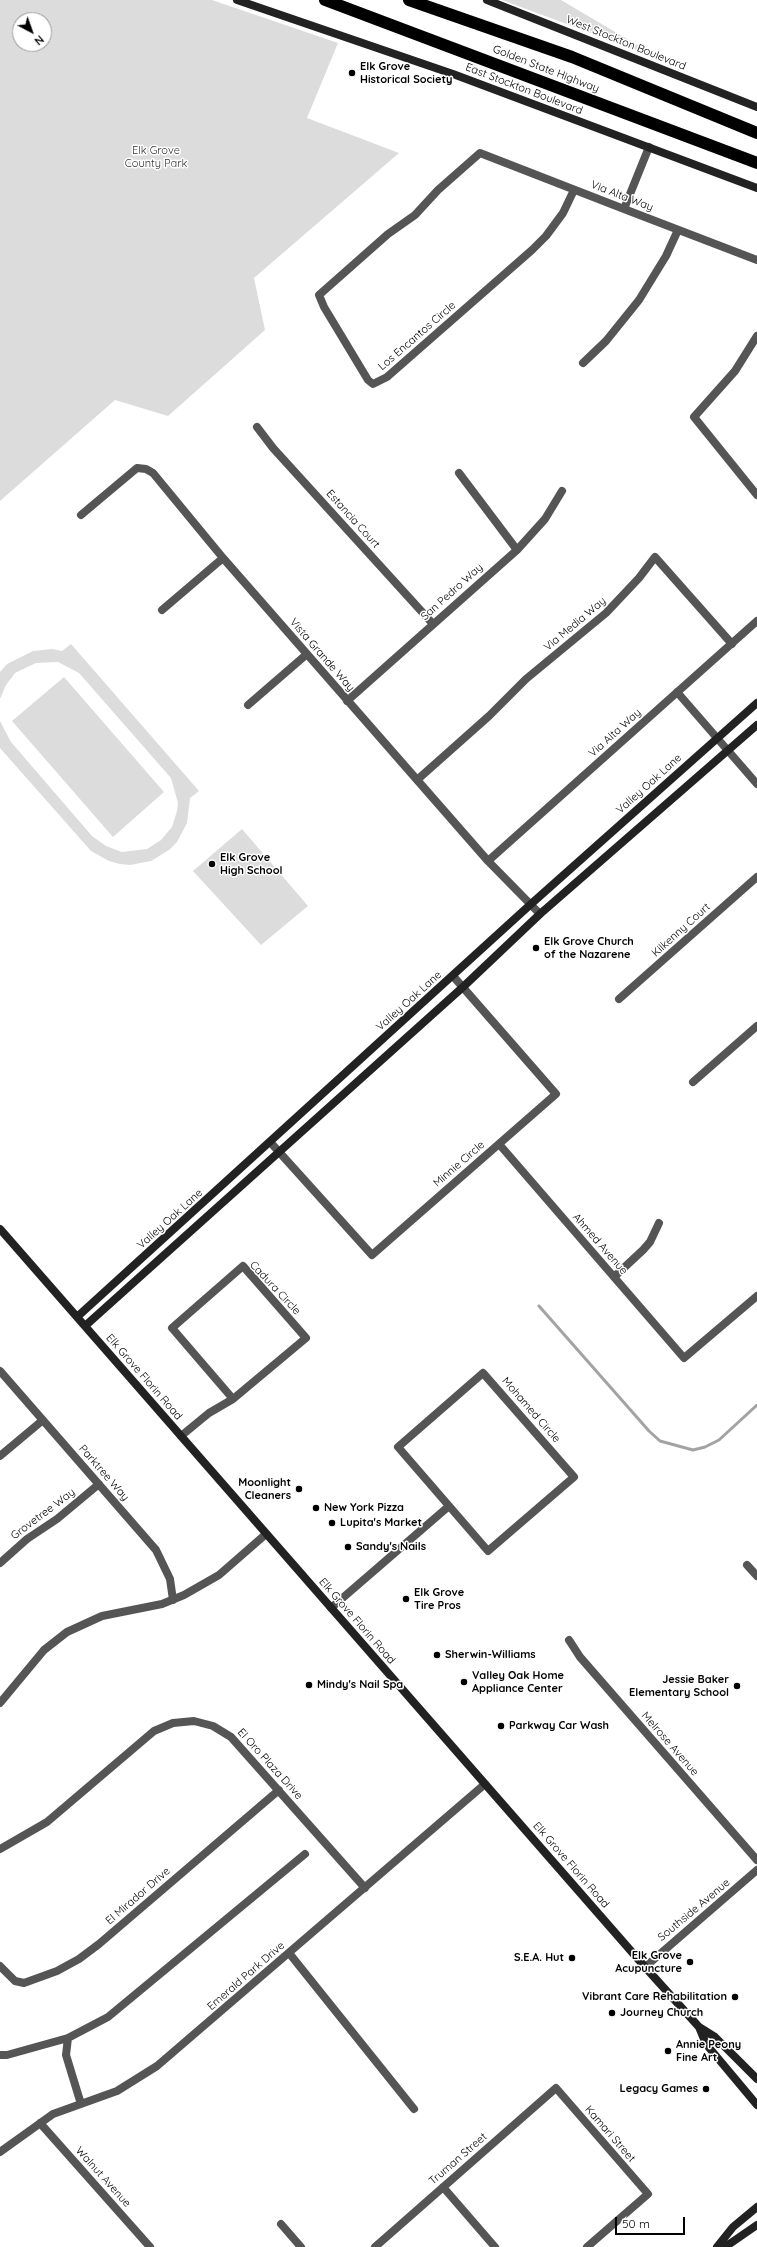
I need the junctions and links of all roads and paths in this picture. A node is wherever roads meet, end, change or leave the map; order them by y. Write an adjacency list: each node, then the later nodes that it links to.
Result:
1 (236, 0): 7 (street, East Stockton Boulevard)
2 (325, 0): 9 (highway, Golden State Highway)
3 (409, 0): 6 (highway, Golden State Highway)
4 (487, 0): 5 (street, West Stockton Boulevard)
5 (757, 107)
6 (757, 133)
7 (649, 147): 10 (street, East Stockton Boulevard); 12 (street)
8 (480, 153): 11 (street, Via Alta Way); 11 (street, Los Encantos Circle)
9 (757, 163)
10 (757, 188)
11 (574, 190): 12 (street, Via Alta Way)
12 (624, 209): 13 (street, Via Alta Way)
13 (678, 230): 14 (street, Via Alta Way); 16 (street)
14 (757, 260)
15 (757, 336): 20 (street)
16 (584, 363)
17 (257, 428): 26 (street, Estancia Court)
18 (459, 473): 22 (street)
19 (562, 491): 22 (street, San Pedro Way)
20 (757, 495)
21 (81, 515): 23 (street, Vista Grande Way)
22 (517, 550): 26 (street, San Pedro Way)
23 (223, 558): 24 (street); 28 (street, Vista Grande Way)
24 (162, 610)
25 (757, 621): 27 (street, Via Alta Way)
26 (433, 624): 30 (street, San Pedro Way)
27 (732, 644): 29 (street, Via Alta Way); 36 (street, Via Media Way)
28 (307, 654): 30 (street, Vista Grande Way); 32 (street)
29 (677, 692): 34 (street); 38 (street, Via Alta Way)
30 (347, 701): 36 (street, Vista Grande Way)
31 (757, 703): 34 (street, Valley Oak Lane)
32 (248, 705)
33 (757, 725): 35 (street, Valley Oak Lane)
34 (716, 739): 35 (street); 40 (street, Valley Oak Lane)
35 (727, 751): 37 (street); 41 (street, Valley Oak Lane)
36 (417, 780): 38 (street, Vista Grande Way)
37 (757, 784)
38 (488, 861): 40 (street, Vista Grande Way)
39 (757, 877): 44 (street, Kilkenny Court)
40 (531, 904): 41 (street, Vista Grande Way); 42 (street, Valley Oak Lane)
41 (540, 914): 43 (street, Valley Oak Lane)
42 (453, 976): 43 (street, Minnie Circle); 47 (street, Valley Oak Lane)
43 (463, 987): 48 (street, Minnie Circle); 49 (street, Valley Oak Lane)
44 (619, 999)
45 (757, 1026): 46 (street)
46 (693, 1082)
47 (271, 1143): 49 (street, Minnie Circle); 54 (street, Valley Oak Lane)
48 (499, 1144): 49 (street, Minnie Circle); 52 (street, Ahmed Avenue)
49 (279, 1152): 55 (street, Valley Oak Lane)
50 (659, 1223): 52 (street)
51 (0, 1229): 54 (street, Elk Grove Florin Road)
52 (614, 1277): 53 (street, Ahmed Avenue)
53 (757, 1296)
54 (77, 1317): 55 (street, Elk Grove Florin Road)
55 (85, 1326): 59 (street, Elk Grove Florin Road)
56 (0, 1371): 58 (street, Parktree Way)
57 (233, 1399): 57 (street, Cadura Circle); 59 (street, Cadura Circle)
58 (43, 1420): 60 (street); 61 (street, Parktree Way)
59 (181, 1436): 63 (street, Elk Grove Florin Road)
60 (0, 1456)
61 (99, 1484): 64 (street, Grovetree Way); 67 (street, Parktree Way)
62 (449, 1506): 62 (street, Mohamed Circle); 68 (street)
63 (266, 1534): 67 (street); 68 (street, Elk Grove Florin Road)
64 (0, 1563)
65 (747, 1565): 66 (street)
66 (757, 1576)
67 (173, 1600): 70 (street)
68 (331, 1608): 71 (street, Elk Grove Florin Road)
69 (569, 1640): 75 (street, Melrose Avenue)
70 (0, 1703)
71 (485, 1784): 77 (street, Emerald Park Drive); 80 (street, Elk Grove Florin Road)
72 (279, 1790): 73 (street, El Oro Plaza Drive); 77 (street, El Oro Plaza Drive); 79 (street, El Mirador Drive)
73 (0, 1849)
74 (305, 1854): 82 (street)
75 (757, 1860)
76 (757, 1870): 80 (street, Southside Avenue)
77 (365, 1888): 78 (street, Emerald Park Drive)
78 (289, 1953): 86 (street, Emerald Park Drive); 88 (street)
79 (0, 1966)
80 (645, 1967): 81 (street, Elk Grove Florin Road)
81 (699, 2027): 84 (street, Elk Grove Florin Road); 87 (street, Elk Grove Florin Road)
82 (68, 2038): 83 (street); 86 (street)
83 (0, 2055)
84 (757, 2079)
85 (556, 2088): 91 (street, Truman Street); 99 (street, Kamari Street)
86 (81, 2104): 89 (street, Emerald Park Drive)
87 (757, 2105)
88 (414, 2110)
89 (40, 2123): 90 (street, Emerald Park Drive); 95 (street, Walnut Avenue)
90 (0, 2152)
91 (443, 2187): 97 (street, Truman Street); 98 (street)
92 (757, 2207): 100 (street)
93 (281, 2224): 96 (street)
94 (757, 2225): 101 (street)
95 (150, 2247)
96 (302, 2247)
97 (375, 2247)
98 (495, 2247)
99 (588, 2247)
100 (717, 2247)
101 (725, 2247)

